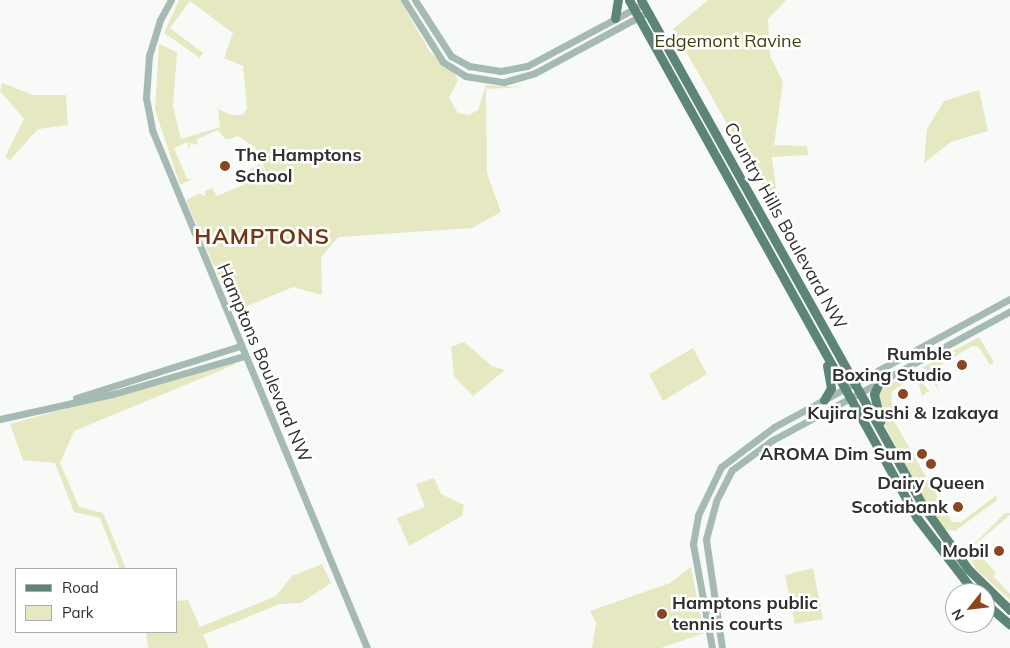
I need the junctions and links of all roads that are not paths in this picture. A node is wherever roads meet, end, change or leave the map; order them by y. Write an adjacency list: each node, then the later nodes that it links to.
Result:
1 (171, 0): 10 (street, Hamptons Boulevard NW)
2 (404, 0): 6 (street)
3 (415, 0): 7 (street)
4 (618, 0): 7 (main road)
5 (644, 5): 6 (street); 14 (main road, Country Hills Boulevard NW)
6 (634, 8): 7 (street); 11 (main road, Country Hills Boulevard NW)
7 (615, 18)
8 (1010, 299): 14 (street)
9 (1010, 310): 13 (street)
10 (240, 346): 12 (street, Hamptons Boulevard NW); 19 (street)
11 (824, 352): 15 (main road, Country Hills Boulevard NW); 18 (main road)
12 (244, 356): 19 (street); 26 (street, Hamptons Boulevard NW)
13 (879, 383): 16 (street); 21 (main road)
14 (854, 384): 15 (street); 16 (main road, Country Hills Boulevard NW)
15 (844, 389): 17 (main road, Country Hills Boulevard NW); 18 (street)
16 (860, 394): 17 (street); 21 (main road, Country Hills Boulevard NW)
17 (850, 399): 22 (main road, Country Hills Boulevard NW); 28 (street)
18 (824, 400): 27 (street)
19 (61, 404): 20 (street)
20 (0, 420)
21 (890, 447): 23 (main road, Country Hills Boulevard NW)
22 (967, 583)
23 (1010, 610)
24 (995, 612): 25 (main road)
25 (1010, 625)
26 (366, 648)
27 (712, 648)
28 (722, 648)

